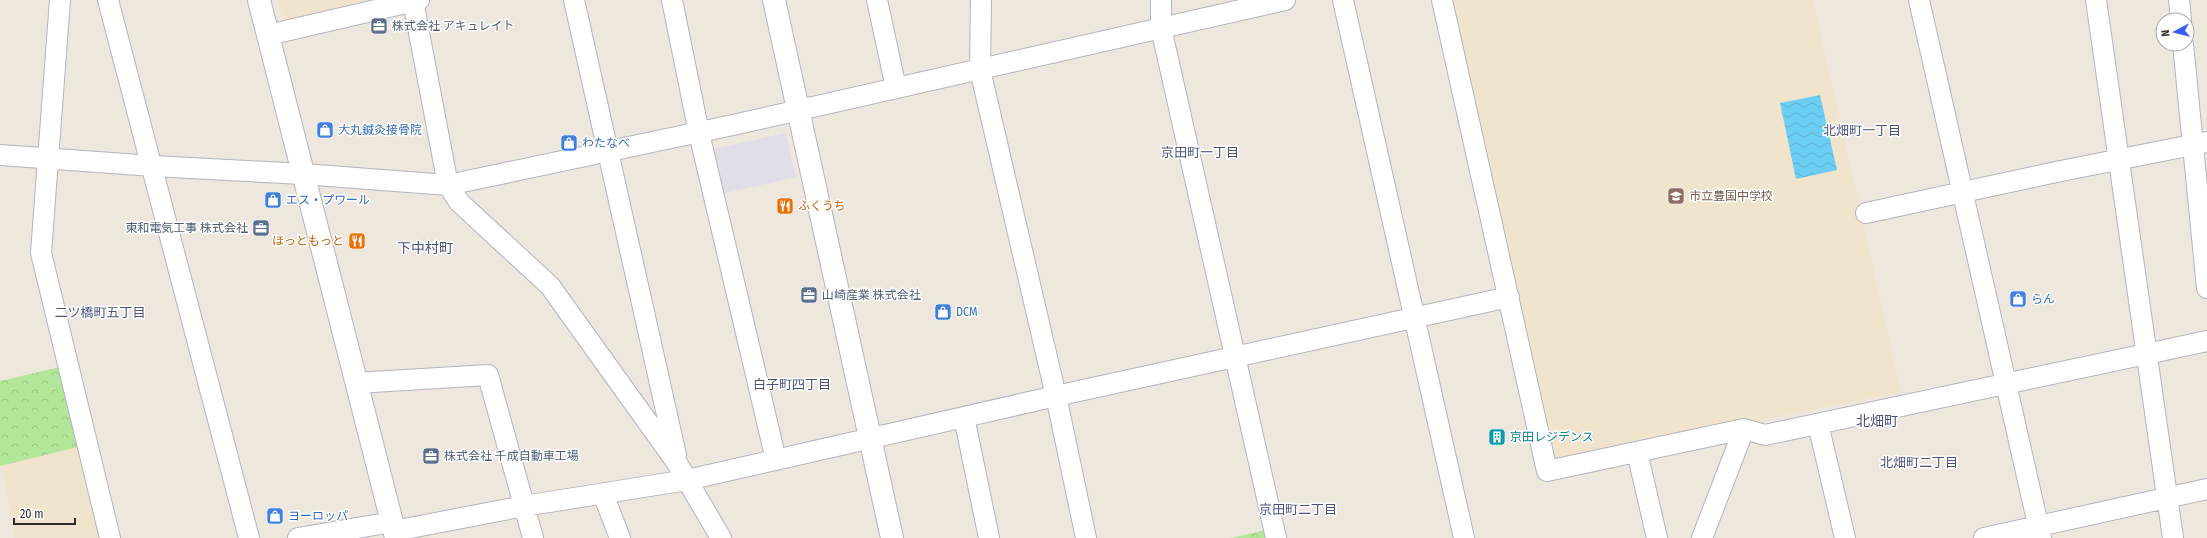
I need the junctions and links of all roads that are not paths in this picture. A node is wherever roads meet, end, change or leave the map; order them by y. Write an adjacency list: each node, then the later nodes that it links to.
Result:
1 (60, 0): 28 (street)
2 (108, 0): 30 (street)
3 (259, 0): 19 (street)
4 (574, 0): 26 (street)
5 (672, 0): 24 (street)
6 (774, 0): 23 (street)
7 (877, 0): 22 (street)
8 (981, 0): 21 (street)
9 (1161, 0): 18 (street)
10 (1285, 0): 18 (street)
11 (1343, 0): 37 (street)
12 (1442, 0): 36 (street)
13 (1919, 0): 33 (street)
14 (2096, 0): 29 (street)
15 (2179, 0): 17 (street)
16 (416, 1): 19 (street); 32 (street)
17 (2180, 12)
18 (1161, 28): 21 (street); 40 (street)
19 (268, 35): 31 (street)
20 (2185, 52): 25 (street)
21 (980, 70): 22 (street); 43 (street)
22 (896, 88): 23 (street)
23 (798, 111): 24 (street); 47 (street)
24 (699, 133): 26 (street); 49 (street)
25 (2200, 143): 29 (street); 35 (street)
26 (609, 152): 32 (street); 50 (street)
27 (0, 155): 28 (street)
28 (47, 158): 30 (street); 57 (street)
29 (2120, 159): 33 (street); 39 (street)
30 (153, 166): 31 (street); 58 (street)
31 (303, 174): 32 (street); 41 (street)
32 (448, 185): 50 (street)
33 (1963, 192): 34 (street); 42 (street)
34 (1866, 213)
35 (2207, 288)
36 (1509, 297): 37 (street); 48 (street)
37 (1414, 317): 40 (street); 67 (street)
38 (2207, 341): 39 (street)
39 (2148, 354): 42 (street); 53 (street)
40 (1235, 356): 43 (street); 66 (street)
41 (356, 383): 54 (street); 55 (street)
42 (2005, 383): 45 (street); 56 (street)
43 (1056, 396): 44 (street); 65 (street)
44 (964, 417): 47 (street); 64 (street)
45 (1818, 424): 46 (street); 70 (street)
46 (1744, 430): 48 (street); 69 (street)
47 (871, 439): 49 (street); 63 (street)
48 (1637, 452): 68 (street)
49 (776, 460): 50 (street)
50 (682, 472): 52 (street); 62 (street)
51 (2207, 489): 53 (street)
52 (603, 494): 54 (street); 61 (street)
53 (2167, 497): 56 (street); 72 (street)
54 (524, 506): 55 (street); 60 (street)
55 (394, 530): 59 (street)
56 (2039, 532): 71 (street)
57 (110, 538)
58 (249, 538)
59 (298, 538)
60 (533, 538)
61 (620, 538)
62 (721, 538)
63 (892, 538)
64 (989, 538)
65 (1086, 538)
66 (1276, 538)
67 (1464, 538)
68 (1657, 538)
69 (1702, 538)
70 (1845, 538)
71 (1984, 538)
72 (2173, 538)

